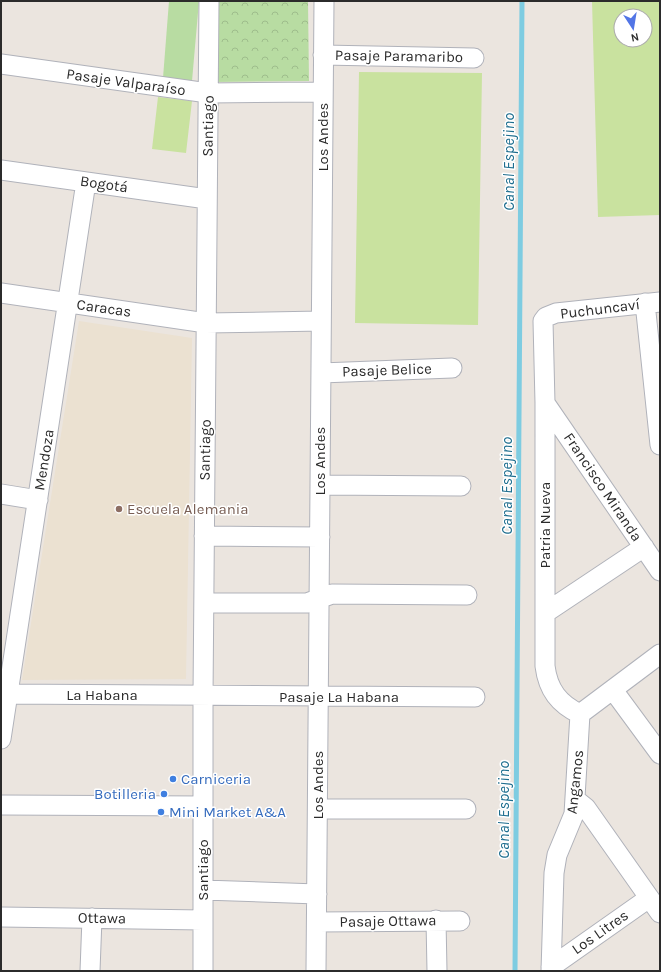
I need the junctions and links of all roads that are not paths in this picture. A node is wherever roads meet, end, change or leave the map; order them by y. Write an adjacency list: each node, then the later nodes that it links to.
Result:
1 (209, 1): 7 (street, Santiago)
2 (324, 1): 3 (street, Los Andes)
3 (323, 55): 4 (street, Pasaje Paramaribo); 6 (street, Los Andes)
4 (474, 58)
5 (1, 64): 7 (street, Pasaje Valparaíso)
6 (323, 92): 7 (street, Pasaje Valparaíso); 14 (street, Los Andes)
7 (208, 93): 10 (street, Santiago)
8 (1, 170): 9 (street, Bogotá)
9 (86, 182): 10 (street, Bogotá); 12 (street, Mendoza)
10 (208, 199): 16 (street, Santiago)
11 (1, 292): 12 (street, Caracas)
12 (68, 303): 16 (street, Caracas); 24 (street, Mendoza)
13 (652, 303): 15 (street, Puchuncaví); 20 (street)
14 (321, 321): 16 (street, Caracas); 18 (street, Los Andes)
15 (543, 321): 19 (street, Patria Nueva)
16 (206, 323): 25 (street, Santiago)
17 (452, 368): 18 (street, Pasaje Belice)
18 (321, 373): 21 (street, Los Andes)
19 (545, 403): 27 (street, Francisco Miranda); 32 (street, Patria Nueva)
20 (660, 445)
21 (320, 485): 22 (street); 26 (street, Los Andes)
22 (461, 486)
23 (1, 494): 24 (street)
24 (38, 500): 35 (street, Mendoza)
25 (204, 536): 26 (street); 31 (street, Santiago)
26 (320, 537): 30 (street, Los Andes)
27 (644, 547): 28 (street, Francisco Miranda); 32 (street)
28 (660, 571)
29 (467, 595): 30 (street)
30 (319, 598): 31 (street); 37 (street, Los Andes)
31 (204, 603): 36 (street, Santiago)
32 (545, 613): 39 (street, Patria Nueva)
33 (660, 654): 34 (street)
34 (613, 690): 39 (street); 41 (street)
35 (4, 694): 36 (street, La Habana); 40 (street, Mendoza)
36 (203, 696): 37 (street, Pasaje La Habana); 44 (street, Santiago)
37 (318, 697): 38 (street, Pasaje La Habana); 45 (street, Los Andes)
38 (475, 697)
39 (580, 714): 42 (street, Angamos)
40 (1, 739)
41 (660, 754)
42 (576, 800): 49 (street); 57 (street, Angamos)
43 (1, 805): 44 (street)
44 (203, 806): 47 (street, Santiago)
45 (318, 809): 46 (street); 48 (street, Los Andes)
46 (466, 809)
47 (203, 890): 48 (street); 53 (street, Santiago)
48 (317, 894): 56 (street, Los Andes)
49 (649, 898): 50 (street); 57 (street, Los Litres)
50 (660, 913)
51 (1, 917): 52 (street, Ottawa)
52 (92, 918): 53 (street, Ottawa); 58 (street)
53 (203, 920): 59 (street, Santiago)
54 (436, 920): 55 (street, Pasaje Ottawa); 56 (street, Pasaje Ottawa); 61 (street)
55 (460, 921)
56 (317, 922): 60 (street, Los Andes)
57 (551, 969)
58 (90, 971)
59 (203, 971)
60 (316, 971)
61 (437, 971)

